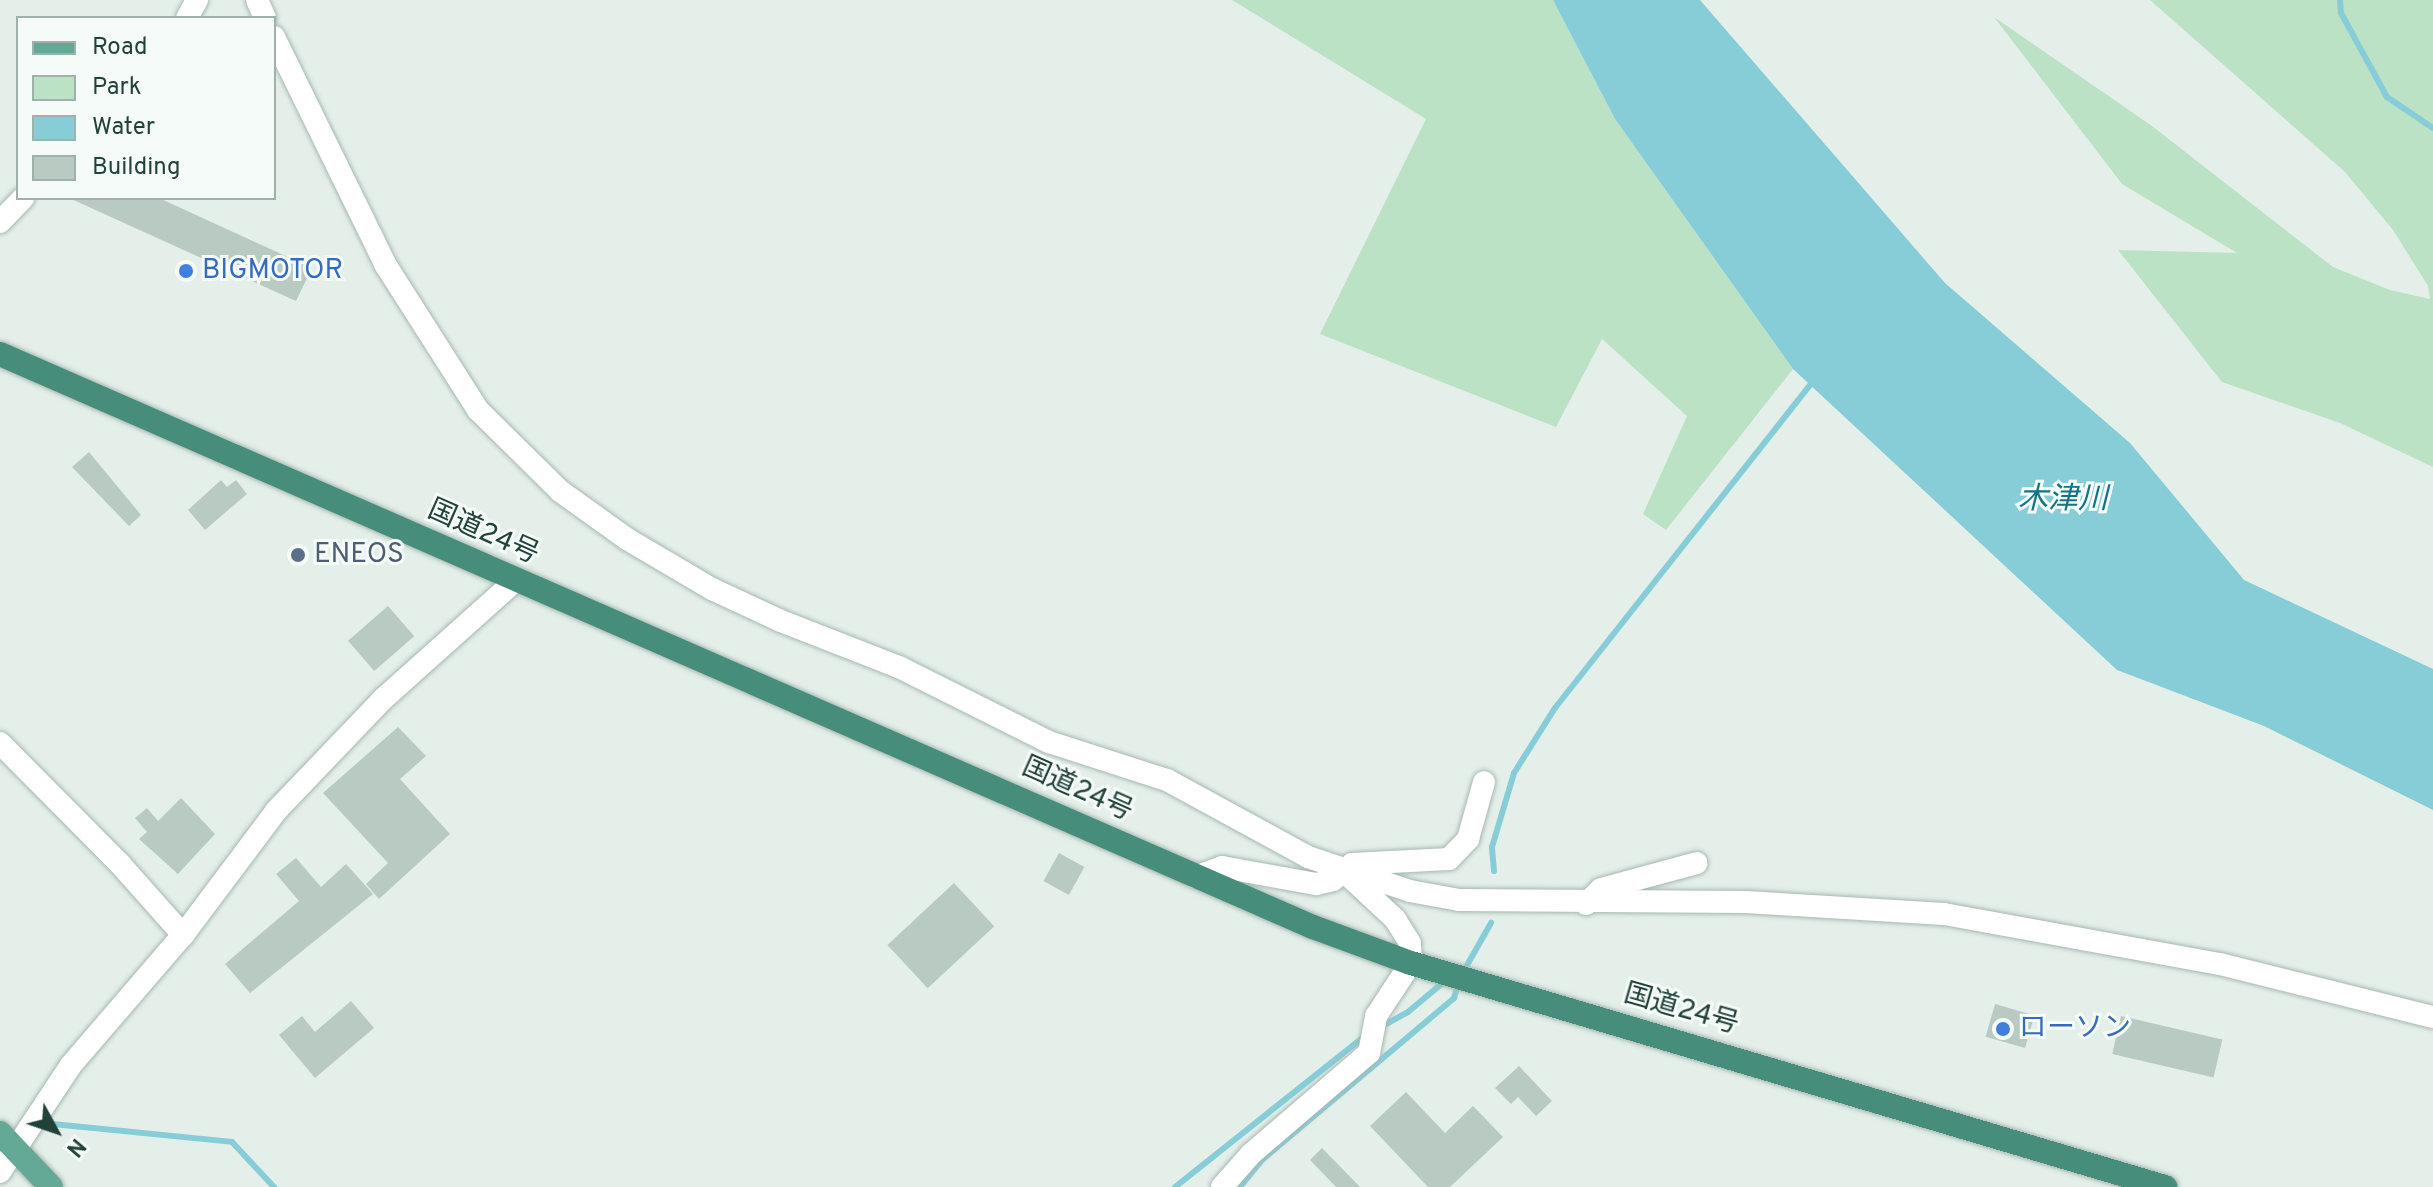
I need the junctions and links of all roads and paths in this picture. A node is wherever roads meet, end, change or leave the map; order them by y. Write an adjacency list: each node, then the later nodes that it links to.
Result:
1 (276, 41): 9 (street)
2 (21, 200): 3 (street)
3 (0, 222)
4 (0, 354): 5 (highway, 国道24号)
5 (516, 580): 10 (highway, 国道24号); 12 (street)
6 (0, 743): 12 (street)
7 (1484, 782): 9 (street)
8 (1697, 863): 11 (street)
9 (1343, 871): 10 (street); 11 (street); 13 (street)
10 (1195, 877): 13 (highway, 国道24号)
11 (1586, 904): 14 (street)
12 (183, 935): 15 (street)
13 (1421, 966): 18 (street); 19 (highway, 国道24号)
14 (2433, 1017)
15 (8, 1140): 16 (street); 17 (main road)
16 (0, 1172)
17 (51, 1187)
18 (1222, 1187)
19 (2165, 1187)

